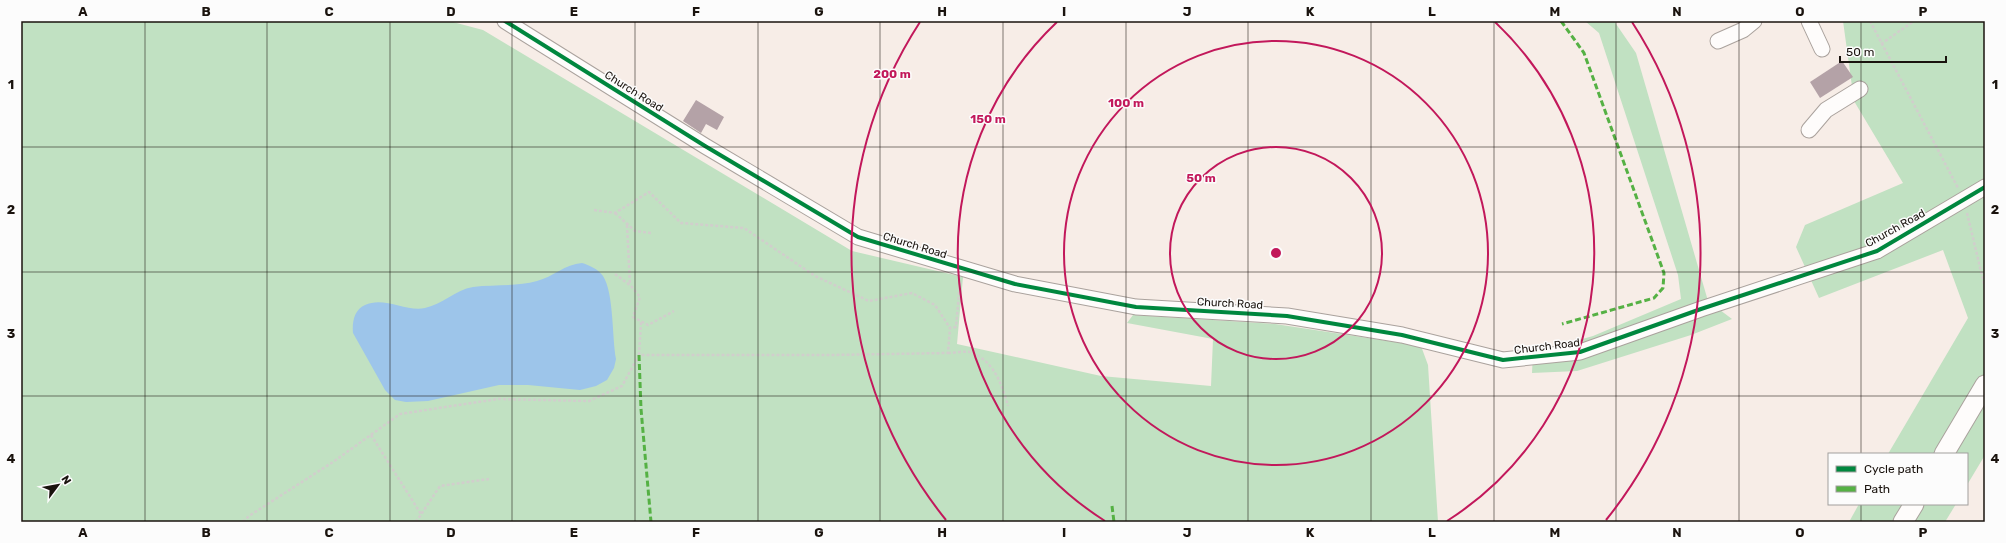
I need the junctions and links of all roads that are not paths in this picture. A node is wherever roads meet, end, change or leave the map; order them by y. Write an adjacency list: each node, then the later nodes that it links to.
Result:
1 (505, 21): 8 (street, Church Road)
2 (1754, 21): 4 (street)
3 (1809, 21): 5 (street)
4 (1718, 41)
5 (1822, 49)
6 (1860, 90): 7 (street)
7 (1809, 130)
8 (1985, 187)
9 (1985, 385): 10 (main road)
10 (1945, 453)
11 (1913, 505): 12 (main road)
12 (1903, 522)

